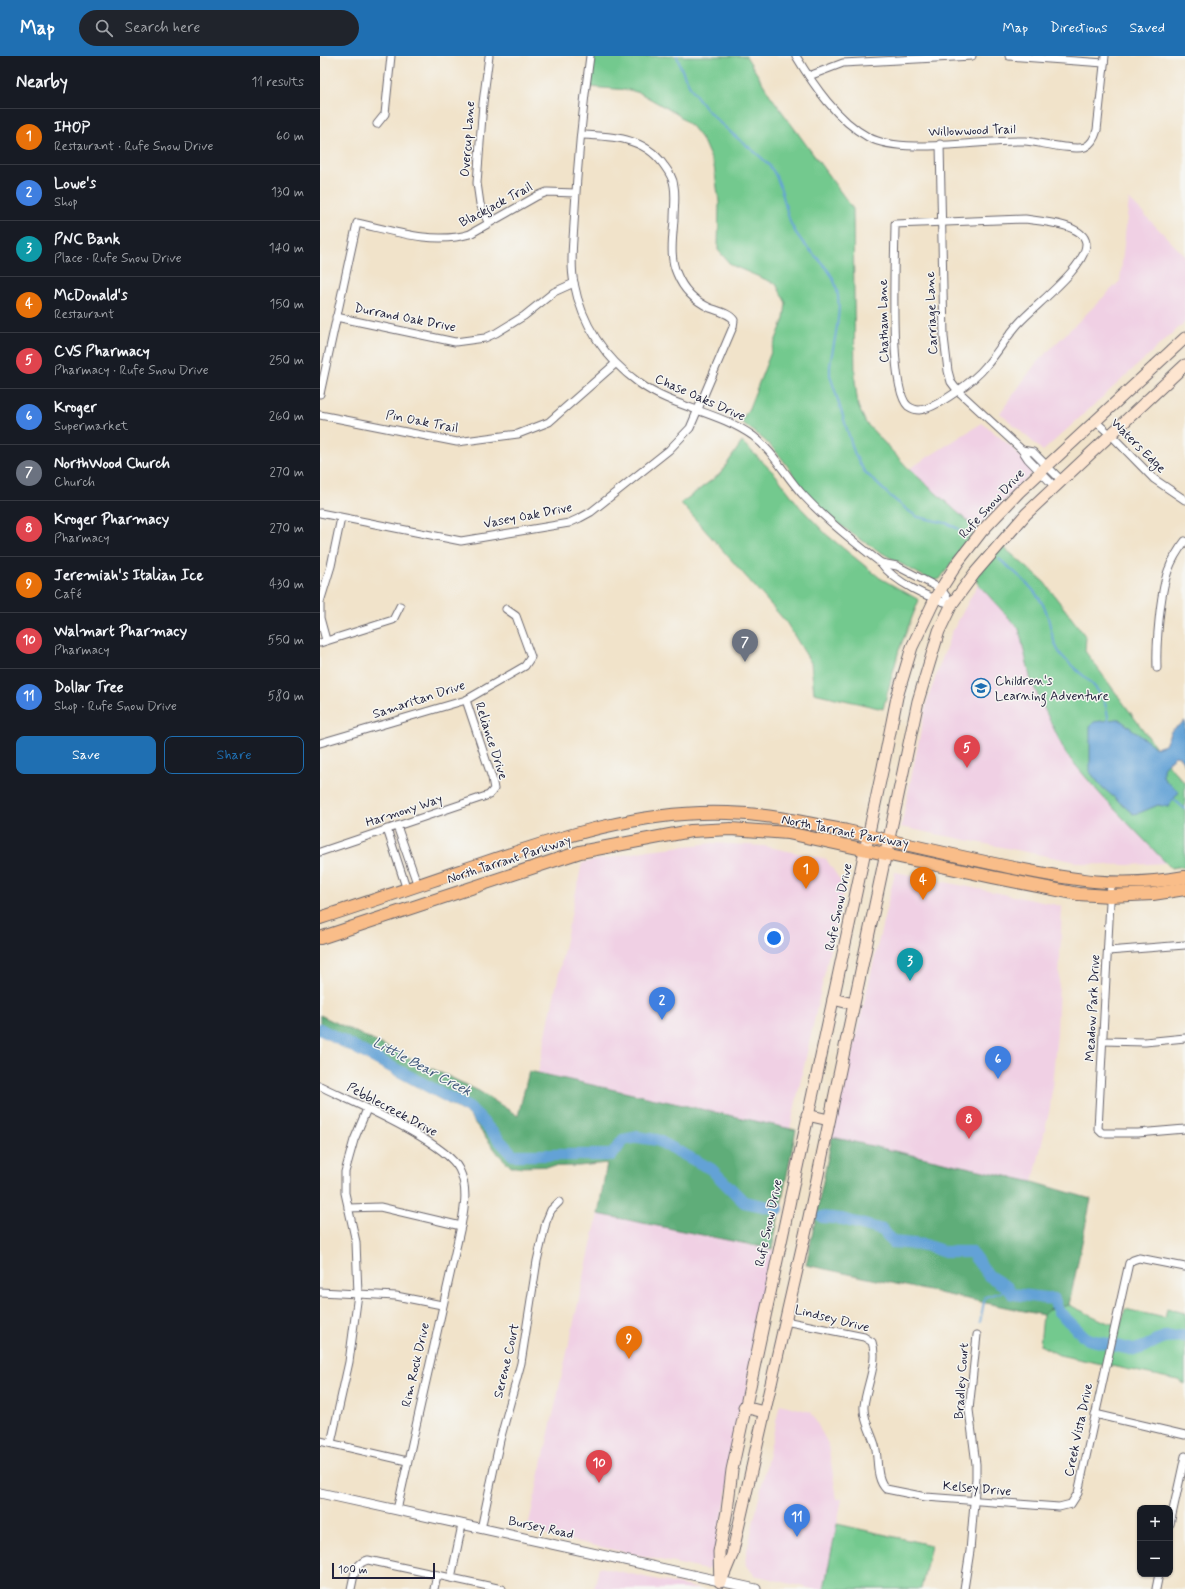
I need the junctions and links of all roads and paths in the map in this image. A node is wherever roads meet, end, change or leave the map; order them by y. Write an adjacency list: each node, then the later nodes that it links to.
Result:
1 (391, 56): 9 (street)
2 (488, 56): 13 (street, Overcup Lane)
3 (590, 56): 10 (street, Chase Oaks Drive)
4 (796, 56): 8 (street, Willowwood Trail)
5 (972, 56): 8 (street)
6 (1009, 56): 7 (street)
7 (1104, 59): 11 (street, Willowwood Trail)
8 (809, 76): 11 (street, Willowwood Trail)
9 (377, 124)
10 (581, 135): 12 (street, Chase Oaks Drive); 22 (street, Vasey Oak Drive)
11 (940, 144): 14 (street, Carriage Lane)
12 (576, 193): 13 (street, Blackjack Trail); 15 (street, Chase Oaks Drive)
13 (488, 222): 16 (street, Blackjack Trail)
14 (941, 223): 20 (street, Carriage Lane); 20 (street, Chatham Lane); 20 (street)
15 (574, 283): 16 (street, Durrand Oak Drive); 18 (street, Chase Oaks Drive)
16 (336, 317): 21 (street)
17 (1185, 338): 24 (main road, Rufe Snow Drive)
18 (615, 364): 22 (street, Chase Oaks Drive); 23 (street, Pin Oak Trail)
19 (1185, 365): 25 (main road)
20 (957, 390): 26 (street, Carriage Lane)
21 (320, 394)
22 (698, 410): 30 (street, Vasey Oak Drive); 32 (street, Chase Oaks Drive)
23 (320, 415)
24 (1095, 421): 25 (street, Waters Edge); 26 (main road, Rufe Snow Drive)
25 (1112, 436): 27 (main road); 28 (street, Waters Edge)
26 (1045, 469): 27 (street, Carriage Lane); 33 (main road, Rufe Snow Drive)
27 (1059, 484): 35 (main road)
28 (1185, 500)
29 (320, 513): 30 (street, Vasey Oak Drive)
30 (341, 518): 38 (street)
31 (1185, 541): 39 (street)
32 (882, 563): 33 (street, Chase Oaks Drive); 34 (street, Chase Oaks Drive)
33 (941, 589): 34 (main road, Rufe Snow Drive); 35 (street, Chase Oaks Drive)
34 (934, 600): 35 (street, Chase Oaks Drive); 46 (main road, Rufe Snow Drive)
35 (952, 604): 47 (main road)
36 (400, 606): 38 (street)
37 (506, 609): 40 (street, Samaritan Drive)
38 (323, 642)
39 (1158, 668)
40 (466, 700): 41 (street, Samaritan Drive); 42 (street, Reliance Drive)
41 (320, 744)
42 (494, 789): 43 (street, Harmony Way)
43 (397, 826): 44 (street, Harmony Way); 56 (street)
44 (387, 829): 50 (street, Harmony Way); 58 (street)
45 (593, 831): 46 (main road, North Tarrant Parkway); 48 (main road); 56 (main road, North Tarrant Parkway)
46 (868, 836): 47 (main road, North Tarrant Parkway); 49 (main road, Rufe Snow Drive)
47 (888, 840): 51 (main road); 52 (main road, North Tarrant Parkway)
48 (597, 848): 49 (main road, North Tarrant Parkway); 61 (main road, North Tarrant Parkway)
49 (865, 849): 51 (main road, North Tarrant Parkway); 64 (main road, Rufe Snow Drive)
50 (320, 852)
51 (886, 854): 53 (main road, North Tarrant Parkway); 65 (main road)
52 (995, 864): 53 (main road); 55 (main road, North Tarrant Parkway)
53 (992, 877): 59 (main road, North Tarrant Parkway)
54 (1185, 877): 55 (main road, North Tarrant Parkway)
55 (1111, 883): 59 (street, Meadow Park Drive)
56 (418, 886): 58 (main road, North Tarrant Parkway)
57 (1185, 889): 59 (main road, North Tarrant Parkway)
58 (407, 890): 60 (main road, North Tarrant Parkway)
59 (1110, 896): 63 (street, Meadow Park Drive)
60 (320, 918)
61 (320, 938)
62 (1185, 944): 63 (street)
63 (1108, 951): 67 (street, Meadow Park Drive)
64 (833, 999): 65 (main road); 70 (main road, Rufe Snow Drive)
65 (853, 1004): 71 (main road)
66 (1185, 1038): 67 (street)
67 (1103, 1041): 72 (street, Meadow Park Drive)
68 (320, 1086): 69 (street, Pebblecreek Drive)
69 (367, 1110): 74 (street); 75 (street, Pebblecreek Drive)
70 (807, 1115): 71 (main road); 82 (main road, Rufe Snow Drive)
71 (829, 1120): 80 (main road)
72 (1185, 1129)
73 (559, 1202): 97 (street, Serene Court)
74 (348, 1208): 75 (street); 78 (street)
75 (461, 1226): 79 (street, Rim Rock Drive)
76 (1185, 1267): 84 (street, Creek Vista Drive)
77 (320, 1292): 78 (street)
78 (358, 1294): 79 (street); 87 (street)
79 (442, 1305): 89 (street, Rim Rock Drive)
80 (785, 1321): 83 (main road); 90 (street, Lindsey Drive)
81 (977, 1335): 92 (street, Bradley Court)
82 (744, 1407): 83 (main road); 102 (main road, Rufe Snow Drive)
83 (764, 1412): 102 (main road)
84 (1095, 1414): 85 (street); 93 (street, Creek Vista Drive)
85 (1185, 1435)
86 (320, 1441): 87 (street)
87 (331, 1443): 89 (street)
88 (1185, 1456): 95 (street)
89 (407, 1461): 94 (street, Rim Rock Drive)
90 (882, 1486): 92 (street, Kelsey Drive)
91 (320, 1493): 94 (street, Bursey Road)
92 (974, 1501): 93 (street, Kelsey Drive); 108 (street, Bradley Court)
93 (1071, 1504)
94 (397, 1510): 96 (street, Bursey Road)
95 (1173, 1510)
96 (462, 1524): 97 (street, Bursey Road); 100 (street)
97 (481, 1529): 102 (street, Bursey Road)
98 (437, 1575): 100 (street); 103 (street); 104 (street)
99 (1158, 1577): 109 (street)
100 (451, 1578): 101 (street)
101 (462, 1580): 105 (street); 106 (street)
102 (720, 1585): 107 (street, Bursey Road)
103 (352, 1589)
104 (434, 1589)
105 (461, 1589)
106 (502, 1589)
107 (756, 1589)
108 (964, 1589)
109 (1156, 1589)

